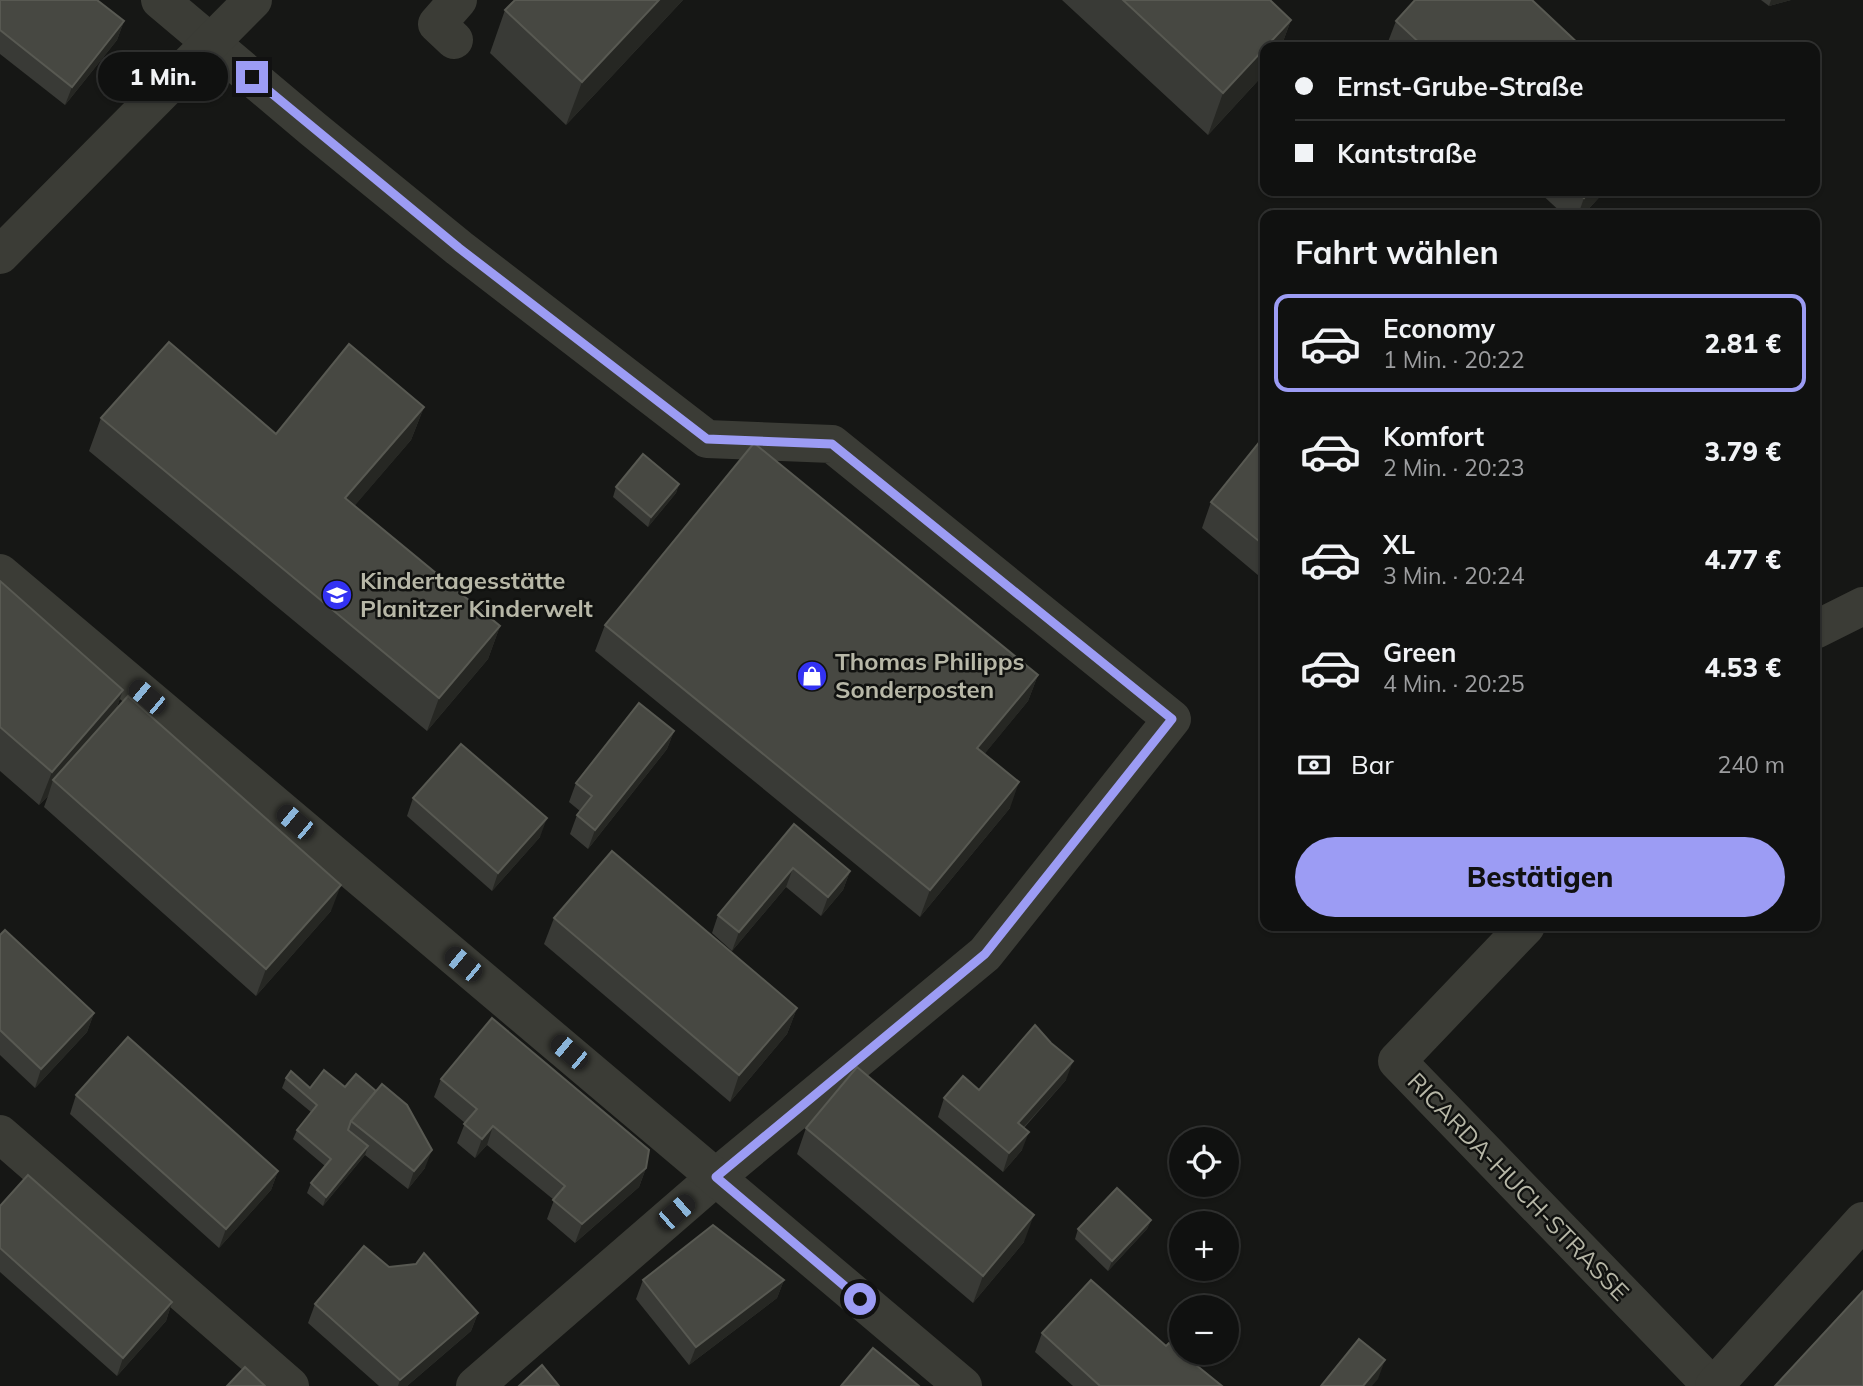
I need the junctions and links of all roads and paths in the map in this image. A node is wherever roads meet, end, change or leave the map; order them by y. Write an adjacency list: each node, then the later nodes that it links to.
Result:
1 (160, 0): 5 (street)
2 (253, 0): 5 (street)
3 (458, 0): 4 (street)
4 (454, 40)
5 (212, 43): 6 (street); 12 (street)
6 (5, 240)
7 (0, 573): 12 (street)
8 (1863, 606): 9 (street)
9 (1820, 628)
10 (1521, 931): 17 (street, RICARDA-HUCH-STRASSE)
11 (0, 1134): 14 (street)
12 (716, 1177): 15 (street); 16 (street)
13 (1863, 1221): 17 (street, RICARDA-HUCH-STRASSE)
14 (290, 1386)
15 (475, 1386)
16 (963, 1386)
17 (1713, 1386)

